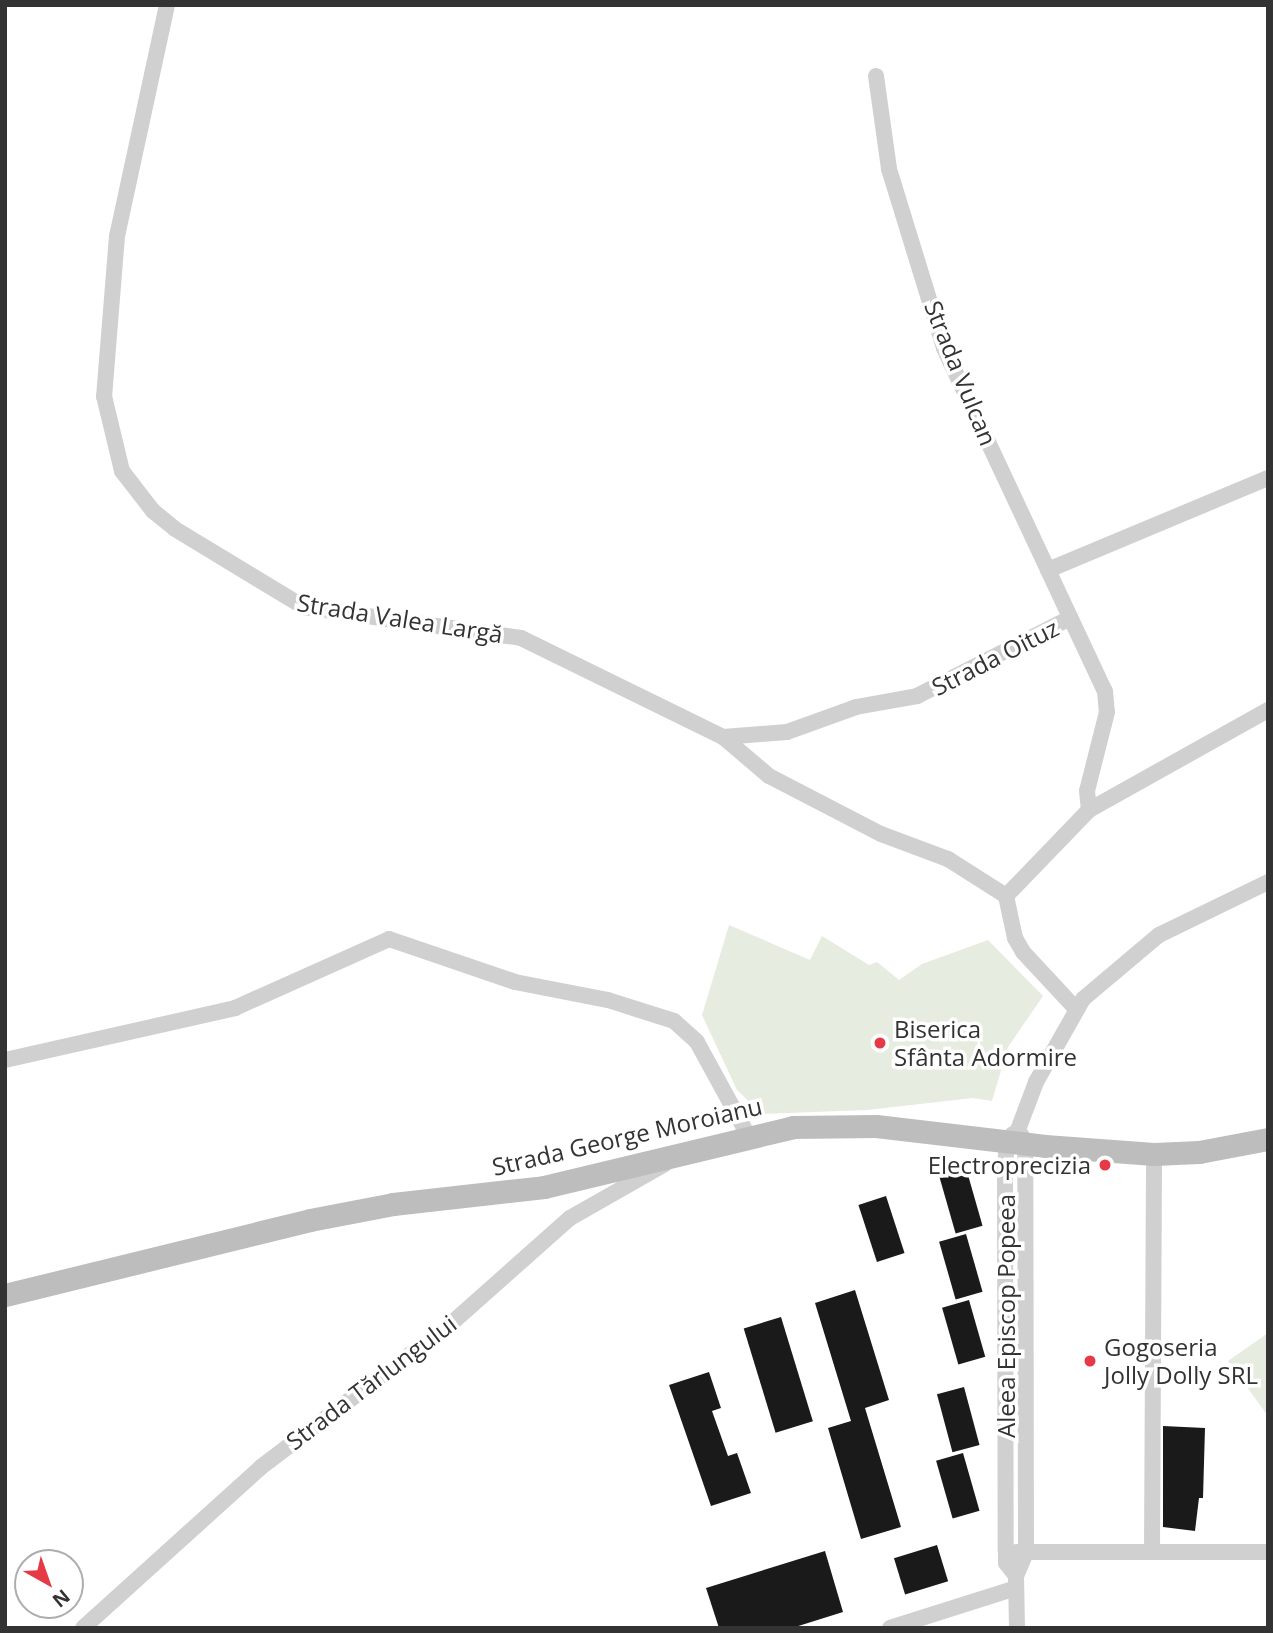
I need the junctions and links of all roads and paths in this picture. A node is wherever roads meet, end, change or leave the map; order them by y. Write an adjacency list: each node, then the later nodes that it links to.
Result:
1 (167, 5): 7 (street, Strada Valea Largă)
2 (876, 76): 4 (street, Strada Vulcan)
3 (1268, 478): 4 (street)
4 (1048, 570): 5 (street, Strada Vulcan)
5 (1070, 618): 7 (street, Strada Oituz); 8 (street, Strada Oituz)
6 (1268, 710): 8 (street)
7 (723, 737): 10 (street, Strada Valea Largă)
8 (1089, 810): 10 (street)
9 (1268, 882): 11 (street)
10 (1006, 896): 11 (street)
11 (1075, 1008): 14 (street)
12 (5, 1060): 13 (street)
13 (748, 1135): 14 (main road, Strada George Moroianu); 17 (main road, Strada George Moroianu)
14 (1017, 1139): 16 (main road, Strada George Moroianu); 20 (street, Aleea Episcop Popeea); 21 (street, Aleea Episcop Popeea)
15 (1268, 1139): 16 (main road, Strada George Moroianu)
16 (1154, 1154): 19 (street)
17 (672, 1156): 18 (main road, Strada George Moroianu); 24 (street, Strada Tărlungului)
18 (5, 1295)
19 (1152, 1550): 21 (street); 22 (street)
20 (1006, 1552): 21 (street); 23 (street, Aleea Episcop Popeea)
21 (1026, 1552): 23 (street, Aleea Episcop Popeea)
22 (1268, 1552)
23 (1016, 1582): 25 (street); 26 (street, Aleea Episcop Popeea)
24 (83, 1628)
25 (890, 1628)
26 (1017, 1628)

